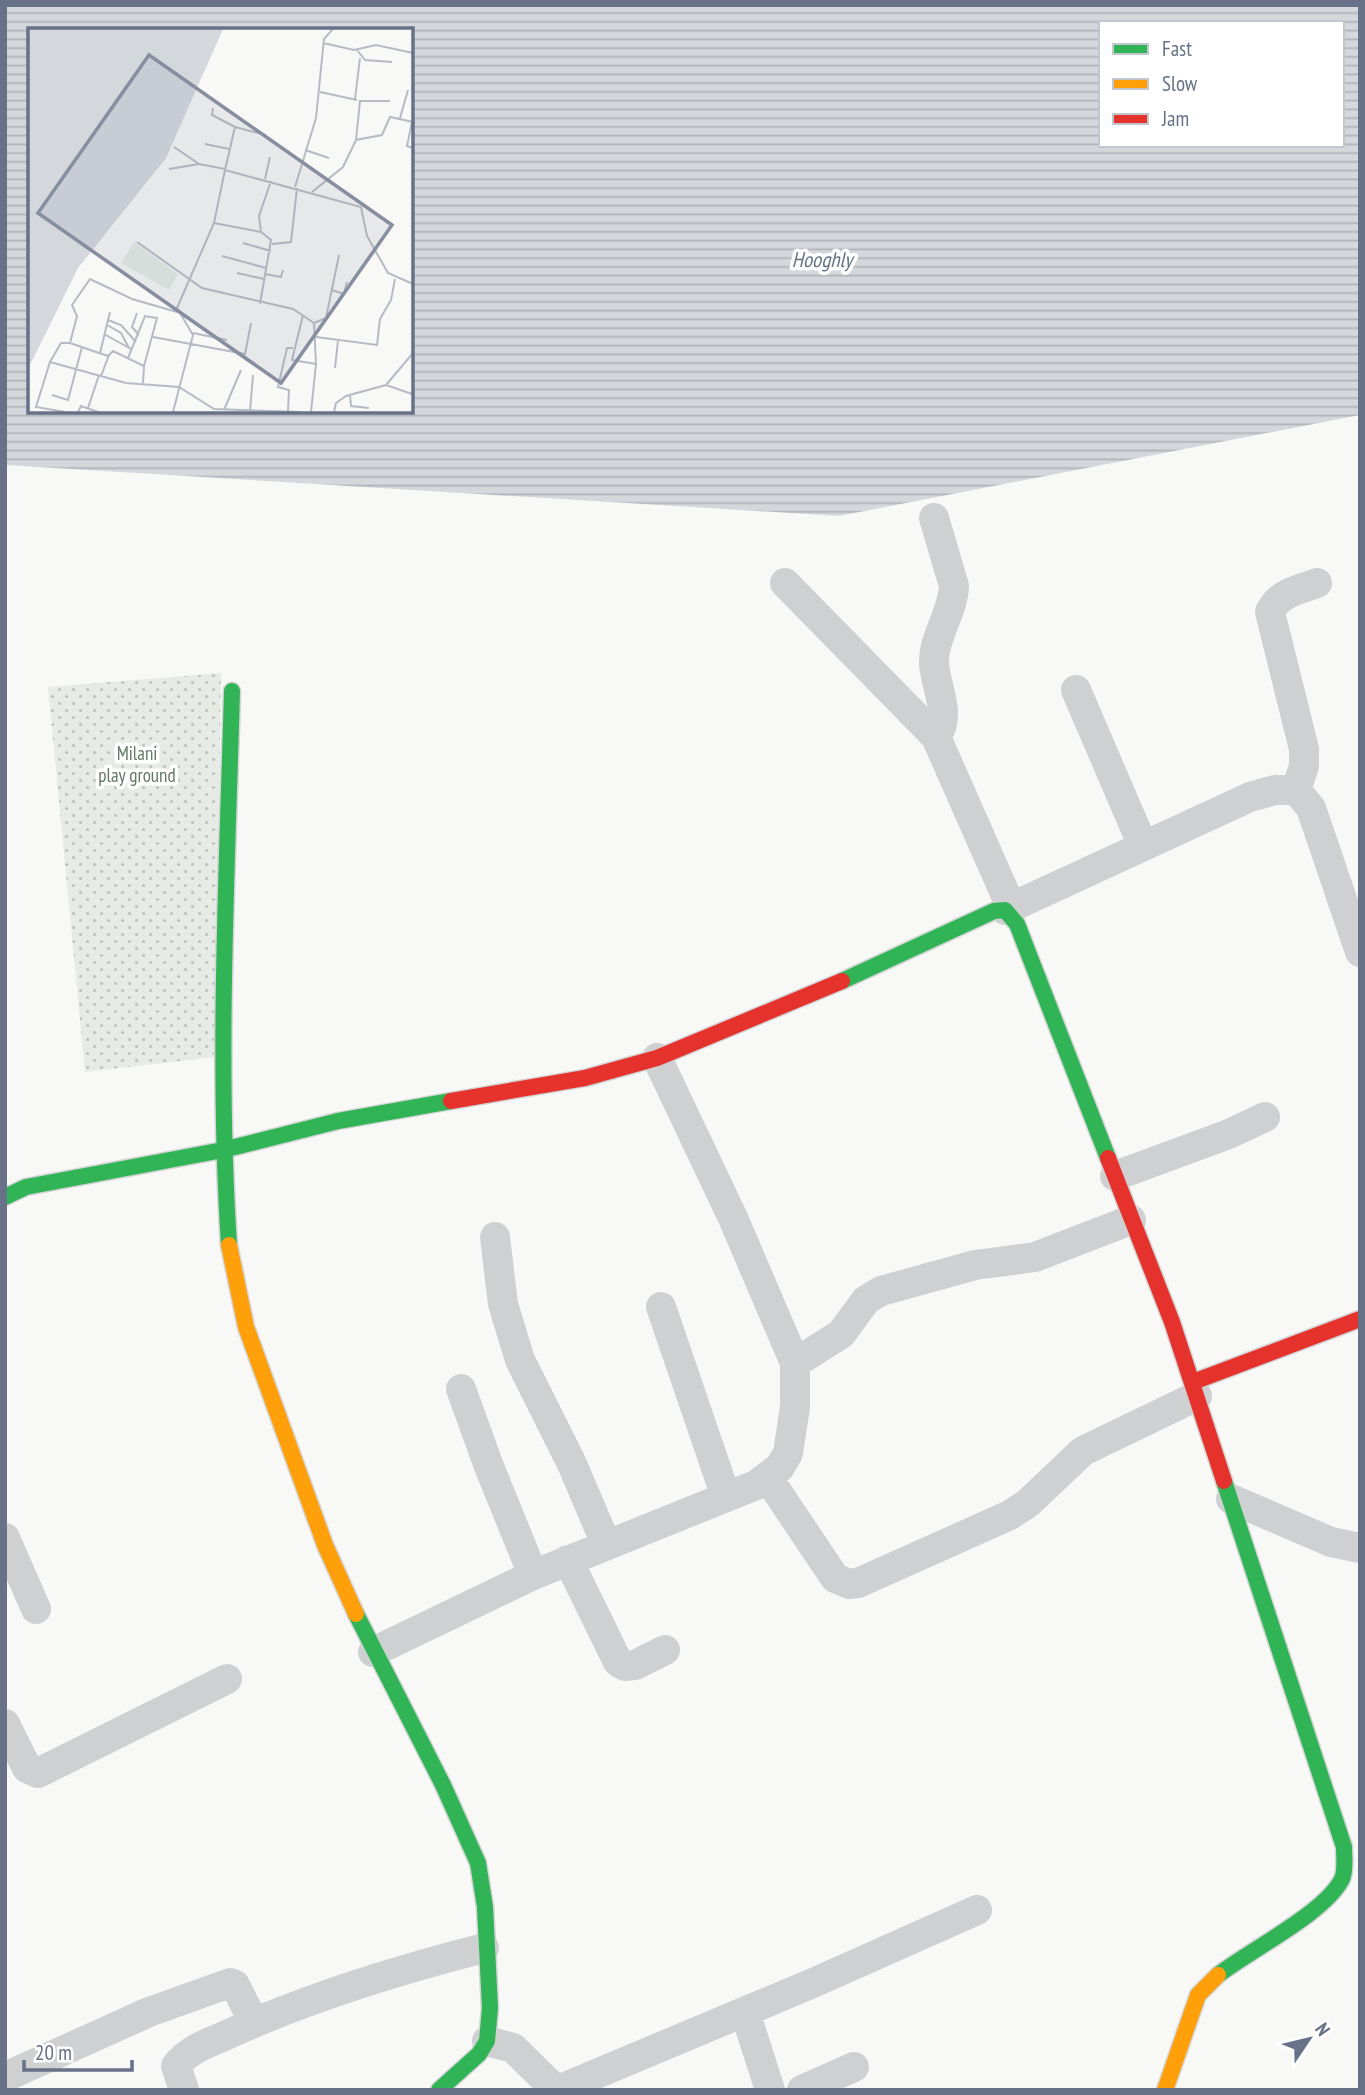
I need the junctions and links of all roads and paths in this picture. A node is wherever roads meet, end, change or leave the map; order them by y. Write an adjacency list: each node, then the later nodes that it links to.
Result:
1 (934, 519): 6 (street)
2 (785, 583): 6 (street)
3 (1317, 583): 7 (street)
4 (1076, 690): 8 (street)
5 (232, 691): 13 (street)
6 (936, 737): 9 (street)
7 (1296, 790): 8 (street); 10 (street)
8 (1143, 846): 9 (street)
9 (1008, 908): 11 (street); 14 (street)
10 (1360, 952)
11 (657, 1058): 13 (street); 20 (street)
12 (1265, 1117): 14 (street)
13 (223, 1150): 15 (street); 33 (street)
14 (1115, 1176): 16 (street)
15 (5, 1197)
16 (1131, 1220): 20 (street); 22 (street)
17 (495, 1237): 27 (street)
18 (661, 1307): 24 (street)
19 (1360, 1319): 22 (street)
20 (795, 1363): 23 (street)
21 (461, 1389): 30 (street)
22 (1195, 1389): 23 (street); 25 (street)
23 (768, 1478): 24 (street)
24 (726, 1497): 27 (street)
25 (1231, 1499): 28 (street); 48 (street)
26 (5, 1538): 31 (street)
27 (606, 1544): 29 (street)
28 (1360, 1548)
29 (568, 1560): 30 (street); 32 (street)
30 (533, 1575): 33 (street)
31 (36, 1609)
32 (665, 1650)
33 (373, 1652): 37 (street)
34 (227, 1679): 35 (street)
35 (5, 1724)
36 (977, 1910): 38 (street)
37 (484, 1948): 39 (street); 40 (street)
38 (745, 2012): 45 (street); 46 (street)
39 (254, 2023): 42 (street); 43 (street)
40 (487, 2041): 44 (street); 45 (street)
41 (854, 2067): 47 (street)
42 (5, 2077)
43 (184, 2090)
44 (439, 2090)
45 (557, 2090)
46 (770, 2090)
47 (802, 2090)
48 (1165, 2090)

